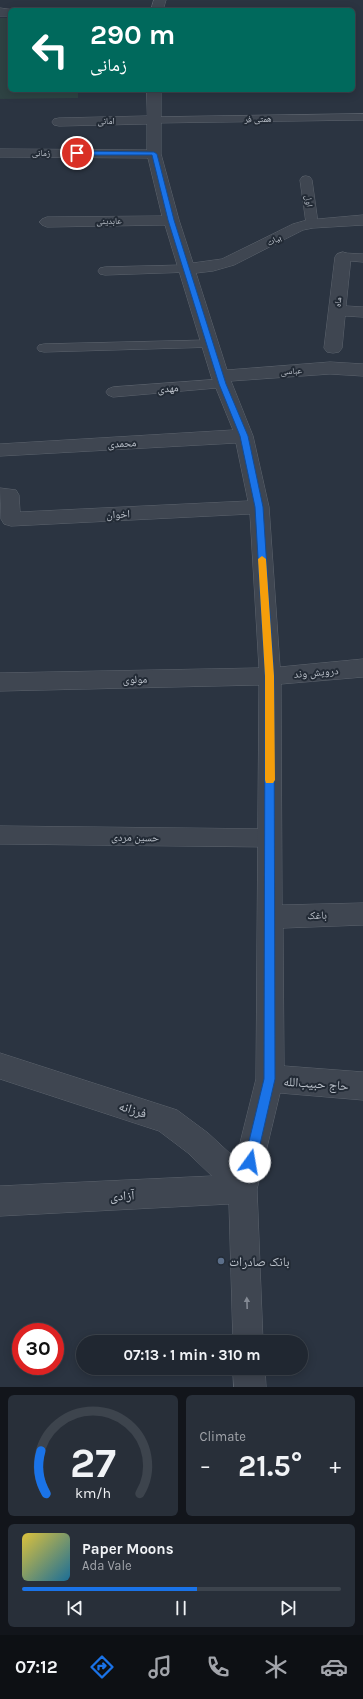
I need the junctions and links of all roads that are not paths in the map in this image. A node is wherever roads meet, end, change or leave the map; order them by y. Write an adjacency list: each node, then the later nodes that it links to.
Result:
1 (154, 92): 3 (street)
2 (363, 117): 3 (lane, همتی فر)
3 (154, 120): 4 (street, امانی); 6 (street)
4 (59, 122)
5 (0, 153): 6 (lane, زمانی)
6 (154, 154): 8 (street)
7 (306, 180): 11 (lane, اول)
8 (171, 220): 10 (street, عابدینی); 14 (street)
9 (363, 220): 11 (street, بیات)
10 (47, 222)
11 (312, 223): 14 (street, بیات)
12 (343, 257): 13 (lane); 16 (street, ماه)
13 (363, 258)
14 (186, 269): 15 (lane); 18 (street)
15 (105, 271)
16 (337, 310): 17 (street); 20 (street, ماه)
17 (363, 312)
18 (210, 344): 19 (lane); 22 (street)
19 (44, 348)
20 (333, 348)
21 (363, 370): 22 (street, عباسی)
22 (221, 380): 23 (lane, مهدی); 24 (street)
23 (113, 392)
24 (244, 436): 25 (street, محمدی); 27 (street)
25 (0, 450)
26 (0, 495): 27 (street, اخوان)
27 (259, 507): 29 (street)
28 (363, 668): 29 (street, درویش‌ وند)
29 (270, 676): 30 (street, مولوی); 32 (street)
30 (0, 682)
31 (0, 835): 32 (lane, حسین مردی)
32 (270, 838): 34 (street)
33 (363, 914): 34 (street, باغک)
34 (270, 917): 36 (street)
35 (0, 1066): 38 (street, فرزانه)
36 (270, 1079): 37 (street, حاج حبیب‌الله); 38 (street)
37 (363, 1086)
38 (243, 1189): 39 (street, آزادی); 40 (street, one-way to 38)
39 (0, 1201)
40 (248, 1335)
41 (249, 1375): 42 (street)
42 (250, 1387)

